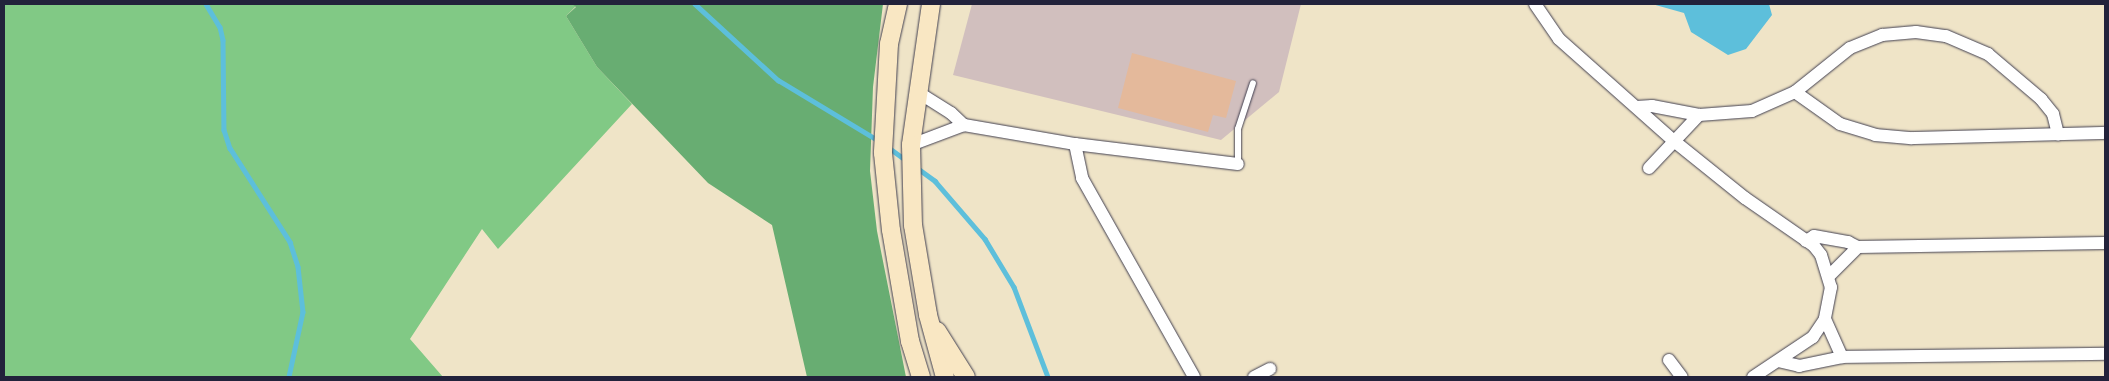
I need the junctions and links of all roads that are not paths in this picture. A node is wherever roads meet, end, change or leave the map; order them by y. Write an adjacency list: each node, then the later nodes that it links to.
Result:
1 (898, 4): 28 (main road)
2 (931, 4): 5 (main road)
3 (1535, 4): 7 (street)
4 (1252, 83): 15 (lane)
5 (916, 91): 9 (street); 14 (main road)
6 (1795, 92): 8 (street); 11 (street); 11 (street)
7 (1637, 107): 8 (street); 12 (street)
8 (1699, 115): 12 (street)
9 (964, 125): 13 (street); 14 (street)
10 (2105, 133): 11 (street)
11 (2058, 134)
12 (1674, 141): 16 (street); 17 (street)
13 (1075, 144): 15 (street); 31 (street)
14 (911, 145): 21 (main road)
15 (1238, 164)
16 (1648, 168)
17 (1806, 240): 19 (street); 20 (street)
18 (2105, 244): 19 (street)
19 (1858, 246): 20 (street)
20 (1829, 276): 22 (street)
21 (928, 316): 29 (main road); 30 (main road)
22 (1825, 319): 24 (street); 26 (street)
23 (2105, 354): 24 (street)
24 (1842, 357): 26 (street)
25 (1669, 360): 33 (street)
26 (1778, 360): 34 (street)
27 (1270, 369): 32 (street)
28 (920, 377)
29 (945, 377)
30 (966, 377)
31 (1194, 377)
32 (1254, 377)
33 (1682, 377)
34 (1753, 377)

